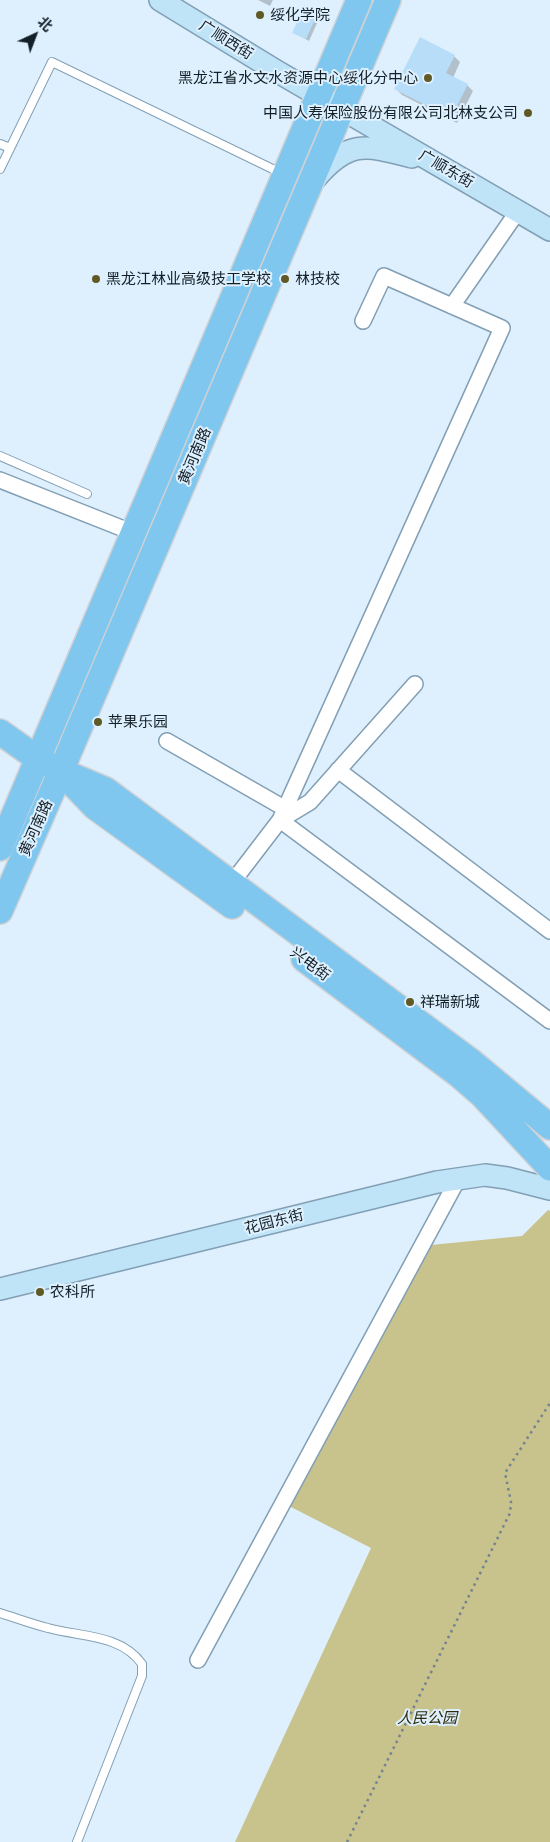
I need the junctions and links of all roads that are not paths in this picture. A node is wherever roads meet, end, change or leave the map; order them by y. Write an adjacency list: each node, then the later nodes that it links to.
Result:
1 (160, 0): 4 (main road, 广顺西街)
2 (359, 0): 4 (main road, 黄河南路)
3 (388, 0): 5 (main road, 黄河南路)
4 (317, 95): 5 (main road, 广顺西街); 10 (main road, 黄河南路)
5 (342, 108): 8 (main road, 广顺东街); 11 (main road, 黄河南路)
6 (0, 144): 7 (lane)
7 (10, 148): 9 (lane); 10 (lane)
8 (439, 165): 11 (main road); 12 (main road, 广顺东街)
9 (0, 169)
10 (284, 175): 19 (main road, 黄河南路)
11 (308, 186): 25 (main road, 黄河南路)
12 (518, 211): 13 (main road, 广顺东街); 14 (street)
13 (550, 230)
14 (452, 306): 15 (street); 26 (street)
15 (363, 321)
16 (0, 456): 18 (lane)
17 (0, 480): 19 (street)
18 (88, 494)
19 (134, 533): 23 (main road, 黄河南路)
20 (415, 684): 24 (street)
21 (0, 732): 23 (main road, 兴电街)
22 (167, 741): 26 (street)
23 (38, 759): 25 (main road, 兴电街); 27 (main road, 黄河南路)
24 (338, 770): 26 (street); 31 (street)
25 (61, 772): 28 (main road, 黄河南路); 29 (main road, 兴电街)
26 (282, 814): 29 (street); 32 (street)
27 (0, 848)
28 (5, 885): 30 (main road, 黄河南路)
29 (226, 891): 33 (main road, 兴电街); 34 (main road, 兴电街)
30 (0, 910)
31 (550, 931)
32 (550, 1021)
33 (550, 1127)
34 (550, 1168)
35 (458, 1179): 36 (main road, 花园东街); 37 (main road, 花园东街); 39 (street)
36 (550, 1189)
37 (0, 1289)
38 (0, 1613): 40 (lane)
39 (198, 1660)
40 (77, 1842)

